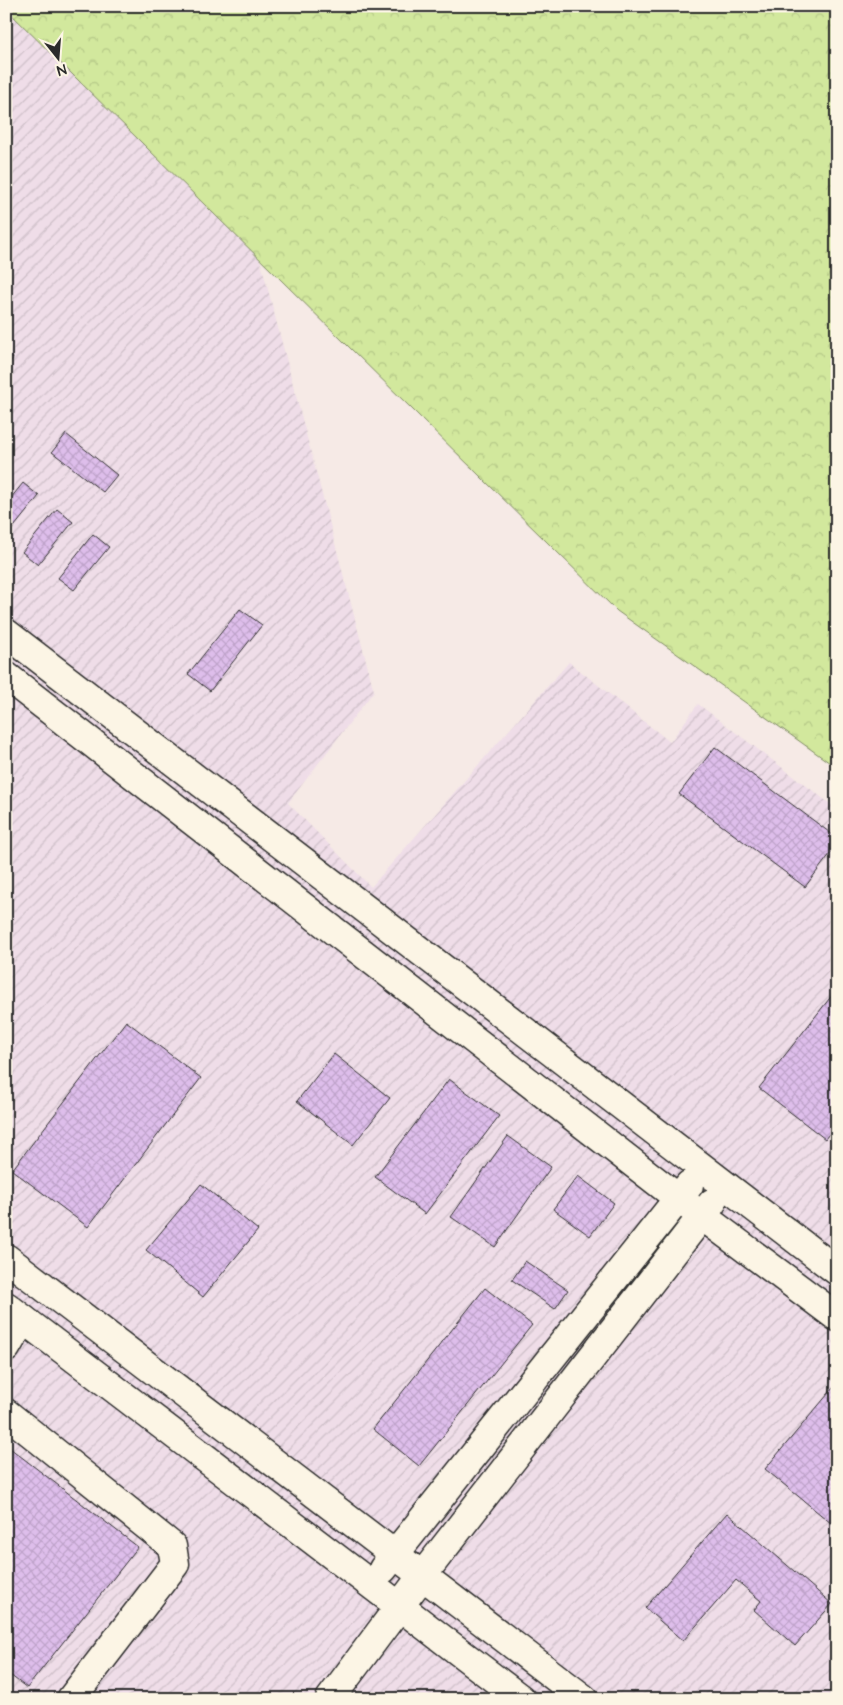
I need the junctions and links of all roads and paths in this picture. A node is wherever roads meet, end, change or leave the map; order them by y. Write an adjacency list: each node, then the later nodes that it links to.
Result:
1 (6, 632): 3 (street)
2 (6, 676): 5 (street)
3 (703, 1169): 4 (street); 5 (street)
4 (726, 1186): 6 (street); 8 (street)
5 (678, 1198): 6 (street); 13 (street)
6 (701, 1216): 10 (street); 14 (street)
7 (6, 1258): 13 (street)
8 (837, 1271)
9 (15, 1313): 11 (street); 15 (street)
10 (837, 1317)
11 (6, 1348)
12 (6, 1413): 17 (street)
13 (394, 1554): 14 (street); 15 (street)
14 (422, 1576): 16 (street); 20 (street)
15 (371, 1584): 16 (street)
16 (400, 1606): 18 (street); 19 (street)
17 (71, 1699)
18 (330, 1699)
19 (521, 1699)
20 (584, 1699)

